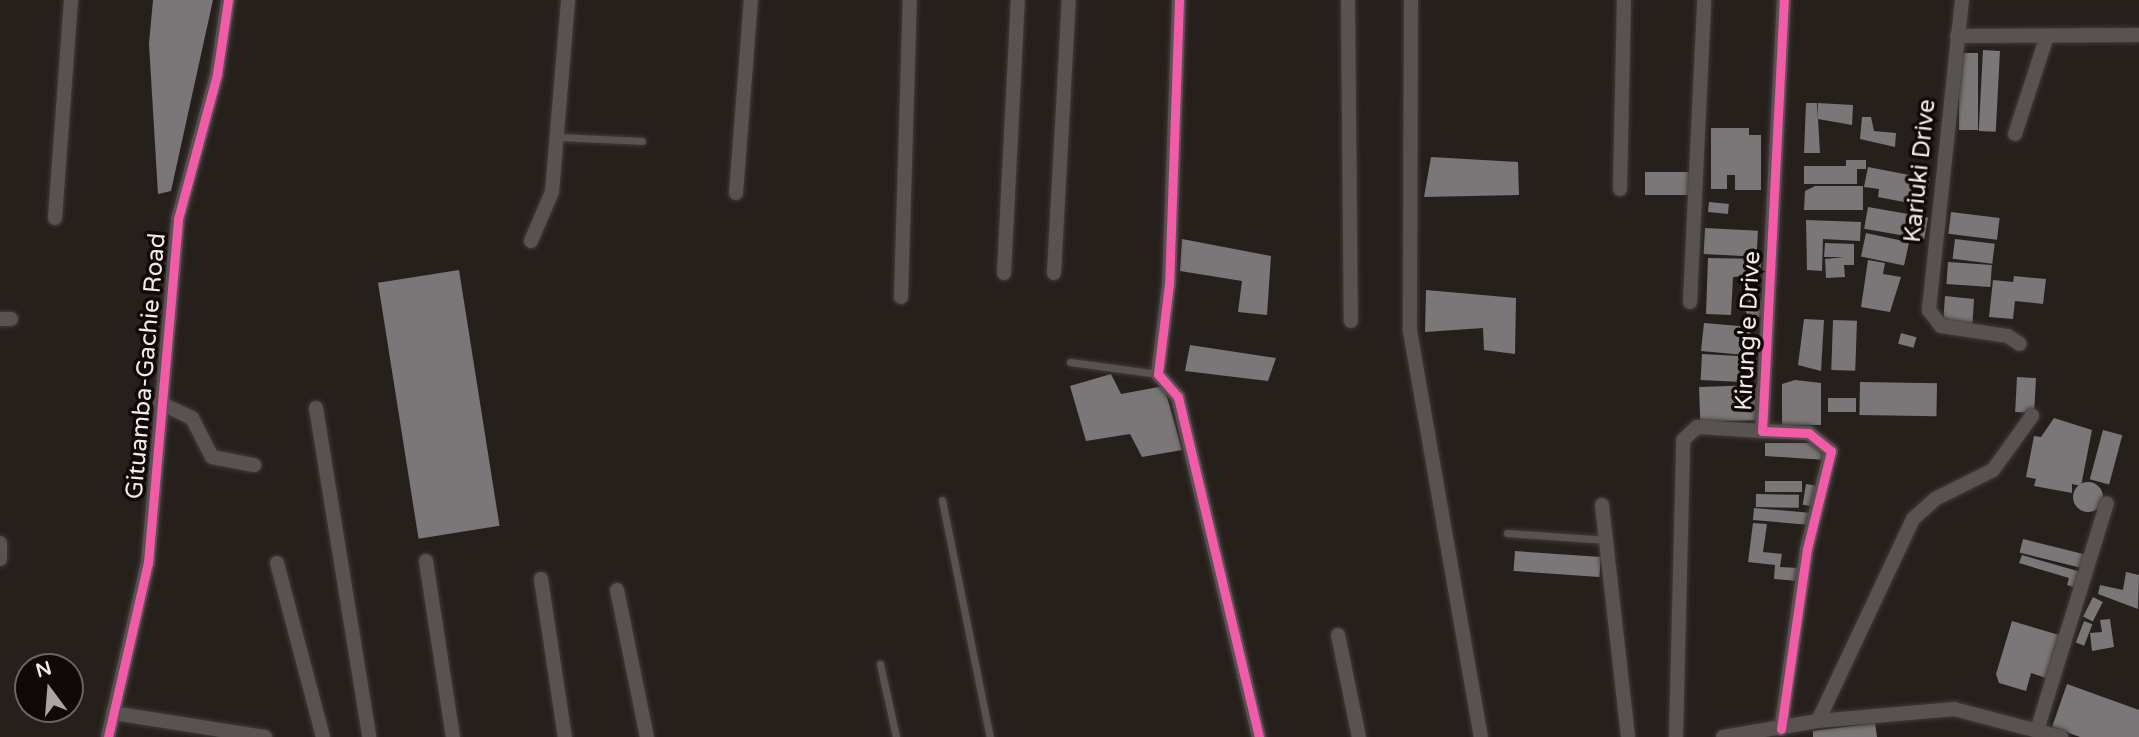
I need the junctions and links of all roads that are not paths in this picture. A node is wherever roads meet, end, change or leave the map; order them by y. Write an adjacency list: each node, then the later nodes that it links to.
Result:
1 (71, 0): 23 (street)
2 (228, 0): 33 (street, Gituamba-Gachie Road)
3 (568, 0): 19 (street)
4 (751, 0): 22 (street)
5 (910, 0): 27 (street)
6 (1018, 0): 25 (street)
7 (1069, 0): 26 (street)
8 (1179, 0): 32 (street)
9 (1348, 0): 29 (street)
10 (1411, 0): 67 (street)
11 (1624, 0): 21 (street)
12 (1704, 0): 28 (street)
13 (1784, 0): 36 (street, Kirung'e Drive)
14 (1962, 0): 16 (street, Kariuki Drive)
15 (2139, 35): 17 (street)
16 (1957, 36): 17 (street); 30 (street, Kariuki Drive)
17 (2046, 39): 18 (street)
18 (2015, 134)
19 (558, 137): 20 (lane); 24 (street)
20 (642, 141)
21 (1620, 189)
22 (736, 193)
23 (55, 218)
24 (531, 241)
25 (1004, 274)
26 (1054, 274)
27 (901, 297)
28 (1690, 302)
29 (1351, 321)
30 (2020, 344)
31 (1070, 362): 32 (lane)
32 (1158, 374): 65 (street)
33 (160, 403): 37 (street); 51 (street, Gituamba-Gachie Road)
34 (316, 408): 59 (street)
35 (2032, 416): 52 (street)
36 (1762, 431): 54 (street, Kirung'e Drive); 69 (street)
37 (254, 466)
38 (942, 500): 64 (lane)
39 (2107, 503): 53 (street)
40 (1602, 505): 42 (street)
41 (1507, 533): 42 (lane)
42 (1608, 540): 68 (street)
43 (0, 543): 44 (street)
44 (0, 559)
45 (426, 561): 60 (street)
46 (277, 563): 58 (street)
47 (541, 579): 61 (street)
48 (617, 590): 62 (street)
49 (1338, 635): 66 (street)
50 (880, 664): 63 (lane)
51 (113, 713): 55 (street); 56 (street, Gituamba-Gachie Road)
52 (1818, 721): 53 (street); 54 (street)
53 (2038, 727): 71 (street)
54 (1781, 729): 70 (street)
55 (248, 736): 57 (street)
56 (108, 737)
57 (265, 737)
58 (323, 737)
59 (369, 737)
60 (453, 737)
61 (565, 737)
62 (647, 737)
63 (896, 737)
64 (990, 737)
65 (1259, 737)
66 (1359, 737)
67 (1481, 737)
68 (1628, 737)
69 (1676, 737)
70 (1723, 737)
71 (2061, 737)

